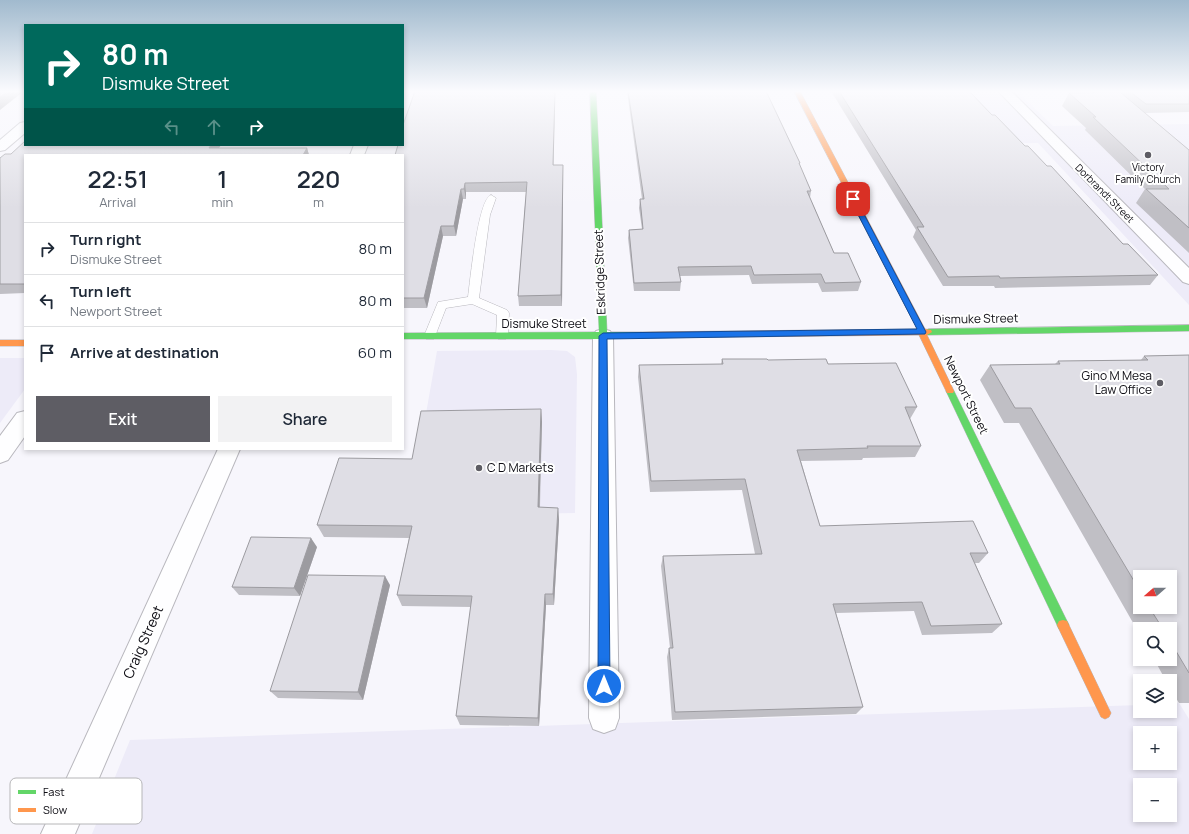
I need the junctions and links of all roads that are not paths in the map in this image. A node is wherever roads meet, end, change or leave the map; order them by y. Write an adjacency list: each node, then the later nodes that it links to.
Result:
1 (20, 130): 6 (street)
2 (595, 130): 15 (street, Eskridge Street)
3 (817, 130): 11 (street, Newport Street)
4 (1043, 130): 8 (street, Dorbrandt Street)
5 (24, 139): 6 (street)
6 (5, 143)
7 (491, 198): 9 (lane)
8 (1189, 278)
9 (473, 300): 13 (lane); 14 (lane)
10 (1189, 328): 11 (street, Dismuke Street)
11 (922, 332): 15 (street, Dismuke Street); 21 (street, Newport Street)
12 (404, 336): 13 (street, Dismuke Street)
13 (430, 336): 14 (street, Dismuke Street)
14 (502, 336): 15 (street, Dismuke Street)
15 (603, 336): 22 (street, Eskridge Street)
16 (0, 343): 17 (street)
17 (24, 343)
18 (24, 420): 20 (street)
19 (229, 450): 23 (street, Craig Street)
20 (0, 454)
21 (1105, 713)
22 (604, 718)
23 (83, 778)
24 (62, 824): 25 (street, Craig Street)
25 (58, 834)

